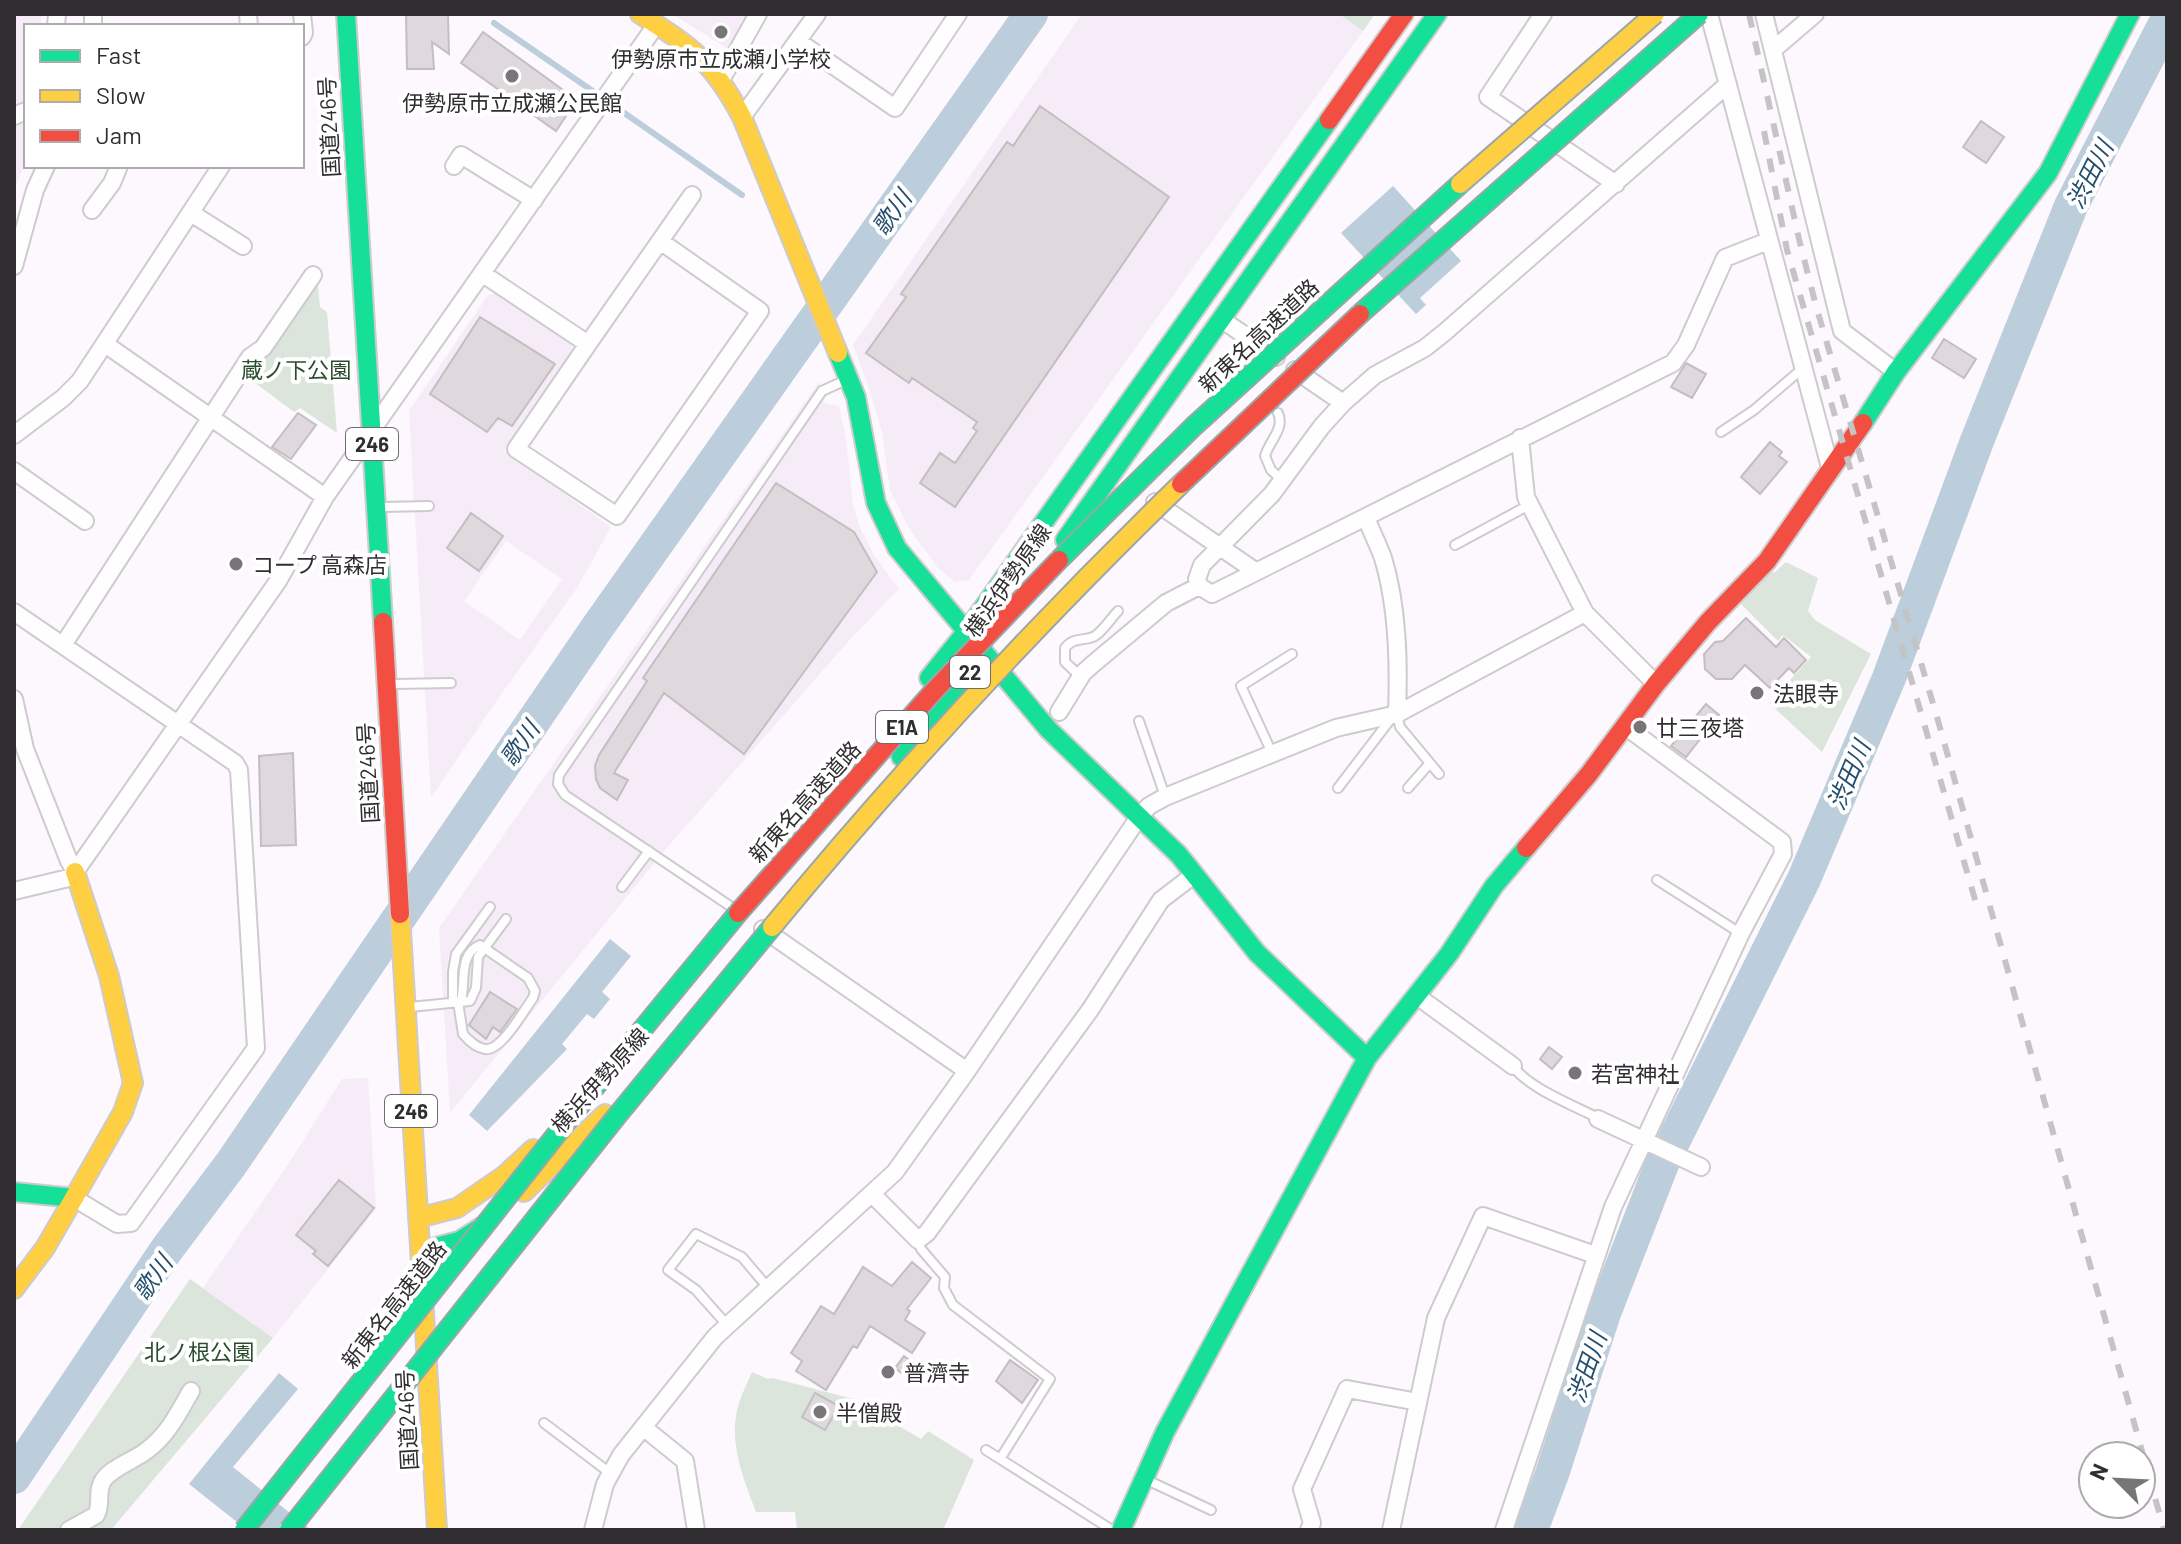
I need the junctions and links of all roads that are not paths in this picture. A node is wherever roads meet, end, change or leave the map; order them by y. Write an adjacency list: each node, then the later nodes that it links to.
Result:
1 (346, 14): 45 (main road, 国道246号 / 246)
2 (640, 14): 15 (main road)
3 (758, 14): 18 (street)
4 (817, 14): 16 (street)
5 (958, 14): 16 (street)
6 (1404, 14): 66 (main road, 横浜伊勢原線 / 22)
7 (1437, 14): 36 (main road, 横浜伊勢原線 / 22)
8 (1543, 14): 25 (street)
9 (1655, 14): 131 (main road, 新東名高速道路 / E1A, bridge)
10 (1699, 14): 132 (main road, E1A, bridge)
11 (1709, 14): 19 (street)
12 (1764, 14): 17 (street)
13 (1815, 14): 17 (street)
14 (2130, 14): 40 (main road)
15 (656, 25): 18 (main road); 27 (street)
16 (799, 42): 20 (street)
17 (1773, 50): 40 (street)
18 (721, 80): 20 (main road)
19 (1728, 84): 25 (street); 31 (street)
20 (742, 117): 41 (main road)
21 (461, 155): 27 (street)
22 (45, 168): 33 (street)
23 (118, 168): 28 (street)
24 (220, 168): 29 (street)
25 (1616, 184): 42 (street)
26 (692, 195): 30 (street)
27 (534, 200): 34 (street)
28 (92, 210)
29 (191, 213): 32 (street); 37 (street)
30 (660, 241): 38 (street); 38 (street)
31 (1768, 241): 39 (street); 48 (street)
32 (243, 246)
33 (14, 266)
34 (483, 274): 38 (street); 45 (street)
35 (313, 275): 44 (street)
36 (1221, 319): 42 (street); 51 (main road, 横浜伊勢原線 / 22)
37 (105, 344): 44 (street); 47 (street)
38 (588, 344)
39 (1803, 368): 46 (lane); 50 (street)
40 (1896, 372): 50 (main road)
41 (849, 379): 66 (main road); 88 (lane)
42 (1343, 403): 52 (street)
43 (1278, 413): 52 (lane)
44 (211, 417): 53 (street); 67 (street)
45 (370, 432): 53 (street); 56 (main road, 国道246号 / 246)
46 (1721, 432)
47 (14, 435)
48 (1520, 438): 54 (street); 57 (street)
49 (14, 471): 58 (street)
50 (1831, 471): 73 (main road)
51 (1112, 473): 60 (street); 69 (main road, 横浜伊勢原線 / 22)
52 (1283, 481): 60 (street)
53 (325, 497): 78 (street)
54 (1529, 505): 59 (lane); 65 (street)
55 (429, 506): 56 (lane)
56 (377, 508): 71 (main road, 国道246号 / 246)
57 (1366, 517): 61 (street); 76 (street)
58 (85, 521)
59 (1455, 545)
60 (1220, 547): 61 (street); 62 (street)
61 (1255, 571): 62 (street)
62 (1199, 586): 70 (street)
63 (1118, 611): 70 (lane)
64 (14, 612): 67 (street)
65 (1585, 613): 73 (street); 76 (street)
66 (966, 632): 69 (main road); 95 (main road, 横浜伊勢原線 / 22)
67 (63, 645): 78 (street)
68 (1292, 654): 81 (lane)
69 (984, 655): 87 (main road); 97 (main road, 横浜伊勢原線 / 22)
70 (1081, 677): 75 (street)
71 (385, 683): 72 (lane); 102 (main road, 国道246号 / 246)
72 (451, 683)
73 (1656, 684): 80 (main road)
74 (14, 699): 79 (street)
75 (1059, 712)
76 (1396, 714): 81 (street); 82 (lane); 84 (lane)
77 (1139, 721): 86 (lane)
78 (180, 724): 89 (street); 111 (street)
79 (17, 726): 89 (street)
80 (1625, 726): 98 (street); 100 (main road)
81 (1272, 754): 86 (street)
82 (1430, 763): 83 (lane); 85 (lane)
83 (1439, 774)
84 (1338, 788)
85 (1408, 788)
86 (1165, 797): 87 (street)
87 (1139, 817): 90 (main road); 105 (street)
88 (649, 851): 92 (lane); 95 (lane)
89 (76, 874): 93 (street); 111 (main road)
90 (1195, 874): 103 (main road); 113 (street)
91 (1657, 880): 98 (lane)
92 (622, 887)
93 (14, 891)
94 (490, 907): 101 (lane)
95 (741, 913): 112 (main road, 横浜伊勢原線 / 22)
96 (506, 919): 99 (lane)
97 (762, 928): 105 (street); 114 (main road, 横浜伊勢原線 / 22)
98 (1741, 933): 107 (street)
99 (485, 947): 101 (lane); 101 (lane)
100 (1417, 996): 103 (main road); 104 (street)
101 (458, 1002): 102 (lane)
102 (405, 1008): 112 (main road, 国道246号 / 246)
103 (1367, 1058): 128 (main road)
104 (1513, 1066): 106 (lane)
105 (967, 1071): 110 (street)
106 (1598, 1119): 107 (street)
107 (1646, 1143): 108 (street); 115 (street)
108 (1701, 1167)
109 (14, 1192): 111 (main road)
110 (873, 1195): 113 (street); 117 (street)
111 (74, 1198): 116 (main road)
112 (418, 1218): 114 (main road, 国道246号 / 246)
113 (918, 1240): 126 (lane)
114 (421, 1251): 133 (main road, 国道246号 / 246)
115 (1595, 1255): 120 (street); 140 (street)
116 (14, 1289)
117 (769, 1289): 118 (street); 118 (lane)
118 (728, 1326): 122 (street)
119 (191, 1391): 130 (street)
120 (1418, 1402): 138 (street); 139 (street)
121 (544, 1423): 123 (lane)
122 (643, 1427): 127 (street); 135 (street)
123 (556, 1432): 124 (lane); 127 (lane)
124 (548, 1443)
125 (986, 1450): 126 (lane)
126 (1000, 1459): 136 (lane)
127 (610, 1473): 134 (street)
128 (1143, 1478): 129 (lane); 137 (main road)
129 (1211, 1510)
130 (69, 1530)
131 (244, 1530)
132 (289, 1530)
133 (437, 1530)
134 (593, 1530)
135 (696, 1530)
136 (1112, 1530)
137 (1121, 1530)
138 (1309, 1530)
139 (1391, 1530)
140 (1504, 1530)

